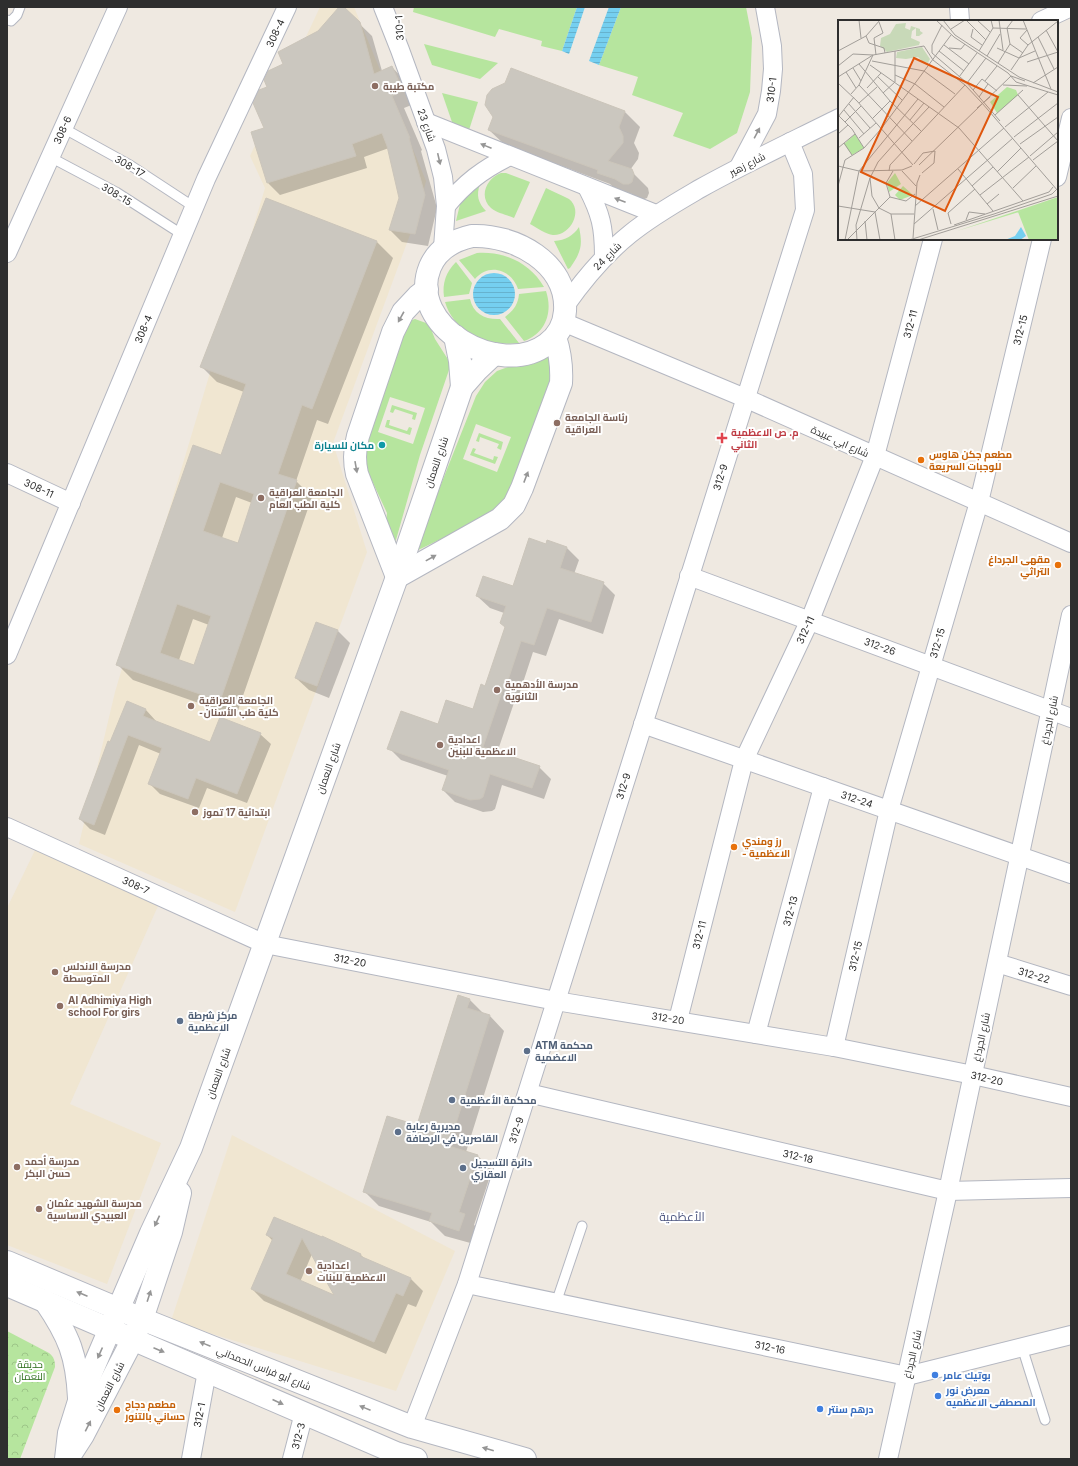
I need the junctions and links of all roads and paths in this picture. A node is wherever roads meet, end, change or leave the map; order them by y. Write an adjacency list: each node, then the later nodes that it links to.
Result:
1 (20, 7): 9 (lane)
2 (118, 7): 16 (street, 308-6)
3 (287, 7): 24 (street, 308-4)
4 (383, 7): 12 (street, شارع 23)
5 (398, 7): 12 (street, 310-1)
6 (765, 7): 20 (street, 310-1, one-way to 6)
7 (959, 7): 10 (street)
8 (1071, 7): 11 (street)
9 (7, 20)
10 (960, 20)
11 (1043, 20)
12 (400, 50): 15 (street, شارع 23)
13 (838, 118): 17 (street, شارع زهير)
14 (1071, 118): 21 (street)
15 (426, 122): 18 (street, one-way to 15); 23 (street, شارع 23, one-way to 23)
16 (63, 128): 19 (street, 308-6); 24 (lane, 308-17)
17 (790, 142): 20 (street, شارع زهير); 37 (street, 312-9)
18 (510, 156): 22 (street); 23 (street)
19 (50, 157): 26 (lane, 308-15); 30 (street, 308-6)
20 (739, 167): 25 (street, شارع زهير)
21 (1058, 173)
22 (588, 187): 25 (street, one-way to 22); 31 (street)
23 (446, 206): 29 (street, شارع 23)
24 (194, 207): 26 (street, 308-4)
25 (656, 214): 31 (street, شارع 24)
26 (182, 235): 41 (street, 308-4)
27 (933, 240): 38 (street, 312-11)
28 (1042, 240): 40 (street, 312-15)
29 (444, 248): 32 (street); 33 (street)
30 (7, 253)
31 (604, 257): 33 (street, شارع 24)
32 (427, 289): 34 (street); 44 (street, one-way to 44)
33 (561, 321): 35 (street); 37 (street, شارع ابي عبيدة); 44 (street, one-way to 33)
34 (455, 336): 35 (street); 36 (street, شارع النعمان)
35 (494, 354): 36 (street, شارع النعمان)
36 (462, 387): 44 (street, شارع النعمان)
37 (745, 398): 38 (street, شارع ابي عبيدة); 43 (street, 312-9)
38 (875, 456): 40 (street, شارع ابي عبيدة); 46 (street, 312-11)
39 (7, 473): 41 (street, 308-11)
40 (979, 502): 42 (street, شارع ابي عبيدة); 48 (street, 312-15)
41 (71, 503): 47 (street, 308-4)
42 (1071, 543)
43 (689, 576): 46 (street, 312-26); 51 (street, 312-9)
44 (397, 577): 58 (street, شارع النعمان)
45 (1071, 615): 49 (street, شارع الجرداغ)
46 (810, 620): 48 (street, 312-26); 52 (street, 312-11)
47 (7, 655)
48 (931, 665): 49 (street, 312-26); 54 (street, 312-15)
49 (1051, 709): 50 (street, 312-26); 56 (street, شارع الجرداغ)
50 (1071, 718)
51 (643, 724): 52 (street, 312-24); 61 (street, 312-9)
52 (744, 760): 53 (street, 312-24); 62 (street, 312-11)
53 (823, 787): 54 (street, 312-24); 63 (street, 312-13)
54 (889, 810): 56 (street, 312-24); 64 (street, 312-15)
55 (7, 827): 58 (street, 308-7)
56 (1020, 856): 57 (street, 312-24); 59 (street, شارع الجرداغ)
57 (1071, 874)
58 (265, 944): 61 (street, 312-20); 68 (street, شارع النعمان)
59 (997, 963): 60 (street, 312-22); 65 (street, شارع الجرداغ)
60 (1071, 986)
61 (556, 1001): 62 (street, 312-20); 66 (street, 312-9)
62 (678, 1020): 63 (street, 312-20)
63 (756, 1034): 64 (street, 312-20)
64 (834, 1047): 65 (street, 312-20)
65 (973, 1075): 67 (street, 312-20); 70 (street, شارع الجرداغ)
66 (528, 1092): 70 (street, 312-18); 73 (street, 312-9)
67 (1071, 1097)
68 (191, 1148): 77 (street, شارع النعمان, one-way to 77); 78 (street, شارع النعمان, one-way to 68)
69 (1071, 1188): 70 (street, 312-18)
70 (948, 1191): 82 (street, شارع الجرداغ)
71 (582, 1226): 76 (lane)
72 (7, 1262): 77 (street, شارع أبو فراس الحمداني, one-way to 72)
73 (467, 1284): 76 (street, 312-16); 86 (street, 312-9)
74 (7, 1285): 75 (street, شارع أبو فراس الحمداني)
75 (45, 1301): 77 (street, شارع أبو فراس الحمداني); 83 (street)
76 (556, 1303): 82 (street, 312-16)
77 (114, 1319): 78 (street, شارع أبو فراس الحمداني); 83 (street, شارع النعمان, one-way to 83)
78 (137, 1329): 81 (street, شارع أبو فراس الحمداني, one-way to 81); 86 (street, شارع أبو فراس الحمداني, one-way to 78); 89 (street, شارع النعمان, one-way to 78)
79 (1071, 1335): 80 (street, 312-16)
80 (1022, 1347): 82 (street, 312-16); 85 (lane)
81 (207, 1371): 84 (street, شارع أبو فراس الحمداني, one-way to 84); 90 (street, 312-1)
82 (907, 1376): 92 (street, شارع الجرداغ)
83 (79, 1401): 89 (street, شارع النعمان)
84 (304, 1413): 87 (street, شارع أبو فراس الحمداني); 91 (street, 312-3)
85 (1045, 1420)
86 (412, 1427): 88 (street, شارع أبو فراس الحمداني, one-way to 86)
87 (402, 1457)
88 (518, 1458)
89 (66, 1459)
90 (191, 1459)
91 (292, 1459)
92 (888, 1459)

